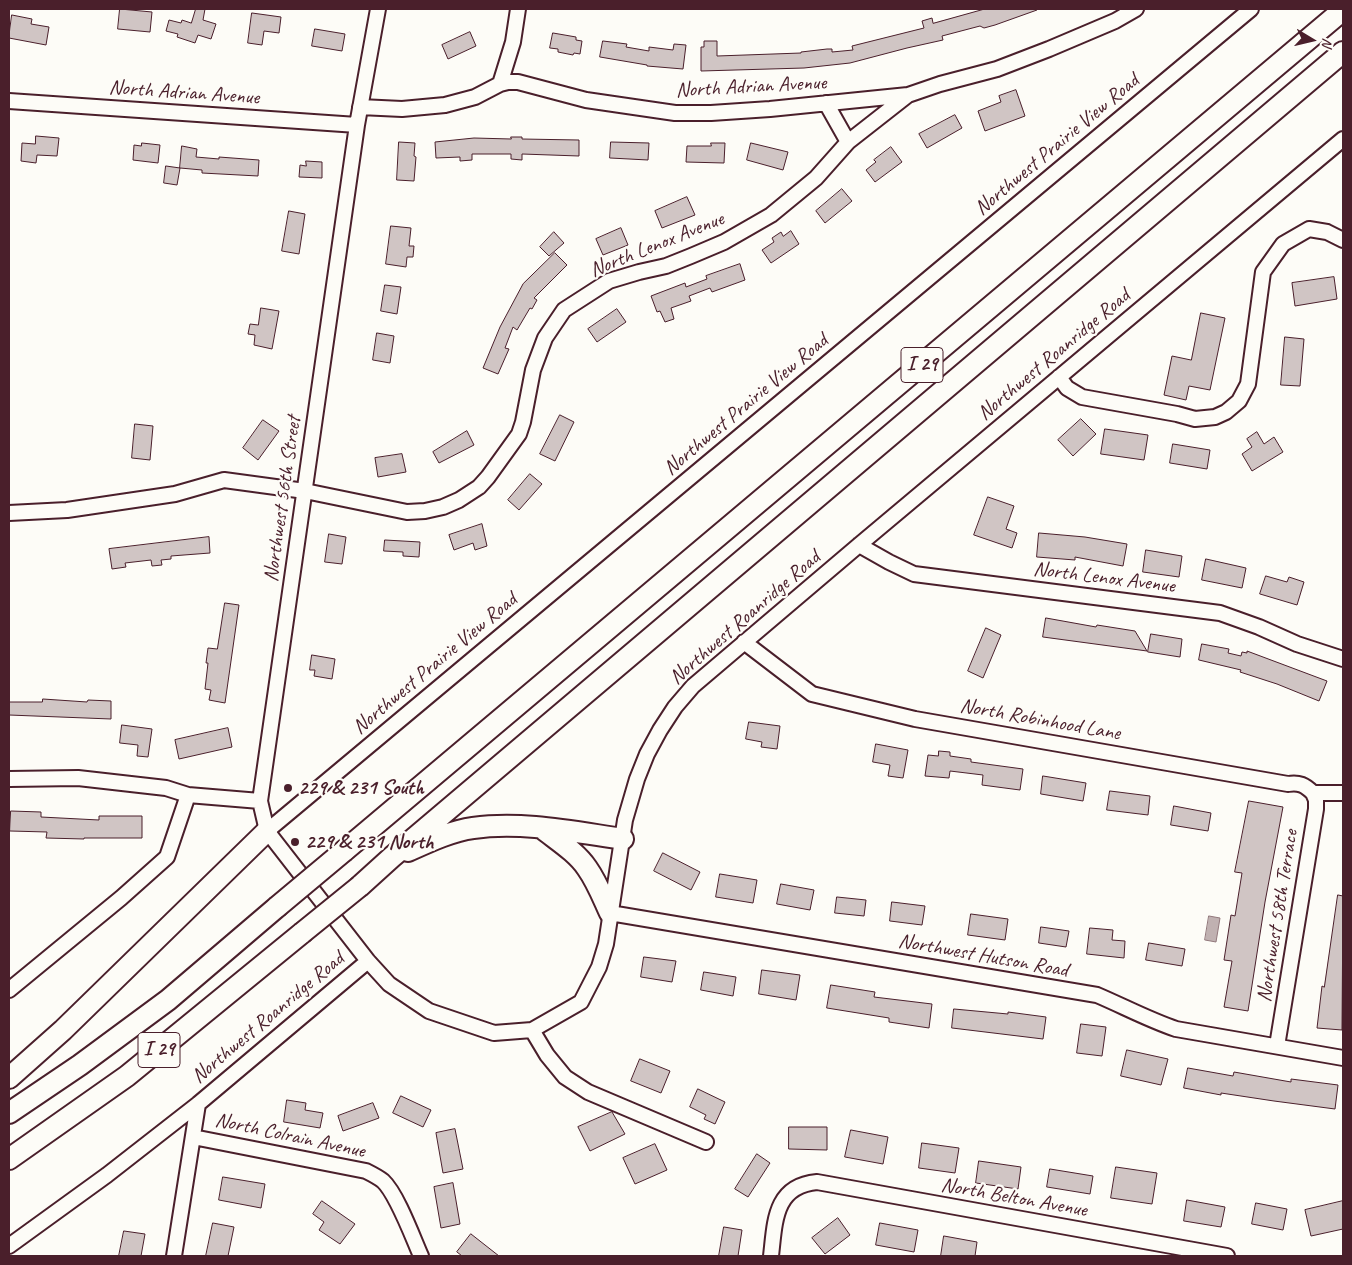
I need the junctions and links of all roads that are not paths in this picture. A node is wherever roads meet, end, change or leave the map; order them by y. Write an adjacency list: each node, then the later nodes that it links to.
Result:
1 (378, 9): 11 (street, Northwest 56th Street)
2 (518, 9): 7 (street)
3 (1136, 9): 8 (street, North Adrian Avenue)
4 (1251, 9): 28 (street, Northwest Prairie View Road)
5 (1343, 10): 39 (highway, I 29, bridge)
6 (1343, 52): 30 (highway, I 29)
7 (500, 84): 10 (street, North Adrian Avenue); 11 (street, North Adrian Avenue)
8 (908, 95): 10 (street, North Adrian Avenue); 14 (street, North Lenox Avenue)
9 (9, 101): 12 (street, North Adrian Avenue)
10 (826, 103): 14 (street)
11 (360, 107): 12 (street, Northwest 56th Street)
12 (357, 125): 17 (street, Northwest 56th Street)
13 (1343, 139): 16 (street, Northwest Roanridge Road)
14 (848, 142): 17 (street, North Lenox Avenue)
15 (1343, 240): 16 (street)
16 (1059, 377): 19 (street, Northwest Roanridge Road)
17 (305, 491): 18 (street, North Lenox Avenue); 26 (street, Northwest 56th Street)
18 (9, 513)
19 (859, 545): 20 (street, Northwest Roanridge Road); 21 (street, North Lenox Avenue)
20 (744, 642): 23 (street, North Robinhood Lane); 29 (street, Northwest Roanridge Road)
21 (1343, 659)
22 (9, 778): 25 (street)
23 (1313, 793): 24 (street, North Robinhood Lane); 35 (street, Northwest 58th Terrace)
24 (1343, 793)
25 (188, 795): 26 (street); 33 (street)
26 (260, 801): 28 (street, Northwest 56th Street)
27 (542, 828): 29 (highway); 30 (highway); 31 (highway)
28 (267, 831): 32 (street, Northwest 56th Street); 37 (highway)
29 (622, 839): 31 (street, Northwest Roanridge Road)
30 (392, 857): 42 (highway, I 29, bridge)
31 (610, 913): 34 (street, Northwest Roanridge Road); 35 (street, Northwest Hutson Road)
32 (368, 961): 34 (street, Northwest Roanridge Road); 38 (street, Northwest Roanridge Road)
33 (9, 990)
34 (532, 1030): 41 (street)
35 (1277, 1046): 36 (street, Northwest Hutson Road)
36 (1343, 1058)
37 (9, 1078)
38 (198, 1104): 40 (street); 43 (street, Northwest Roanridge Road)
39 (9, 1113)
40 (193, 1137): 44 (street); 45 (street, North Colrain Avenue)
41 (706, 1142)
42 (9, 1159)
43 (9, 1246)
44 (174, 1256)
45 (421, 1256)
46 (771, 1256): 47 (street, North Belton Avenue)
47 (1227, 1256)

